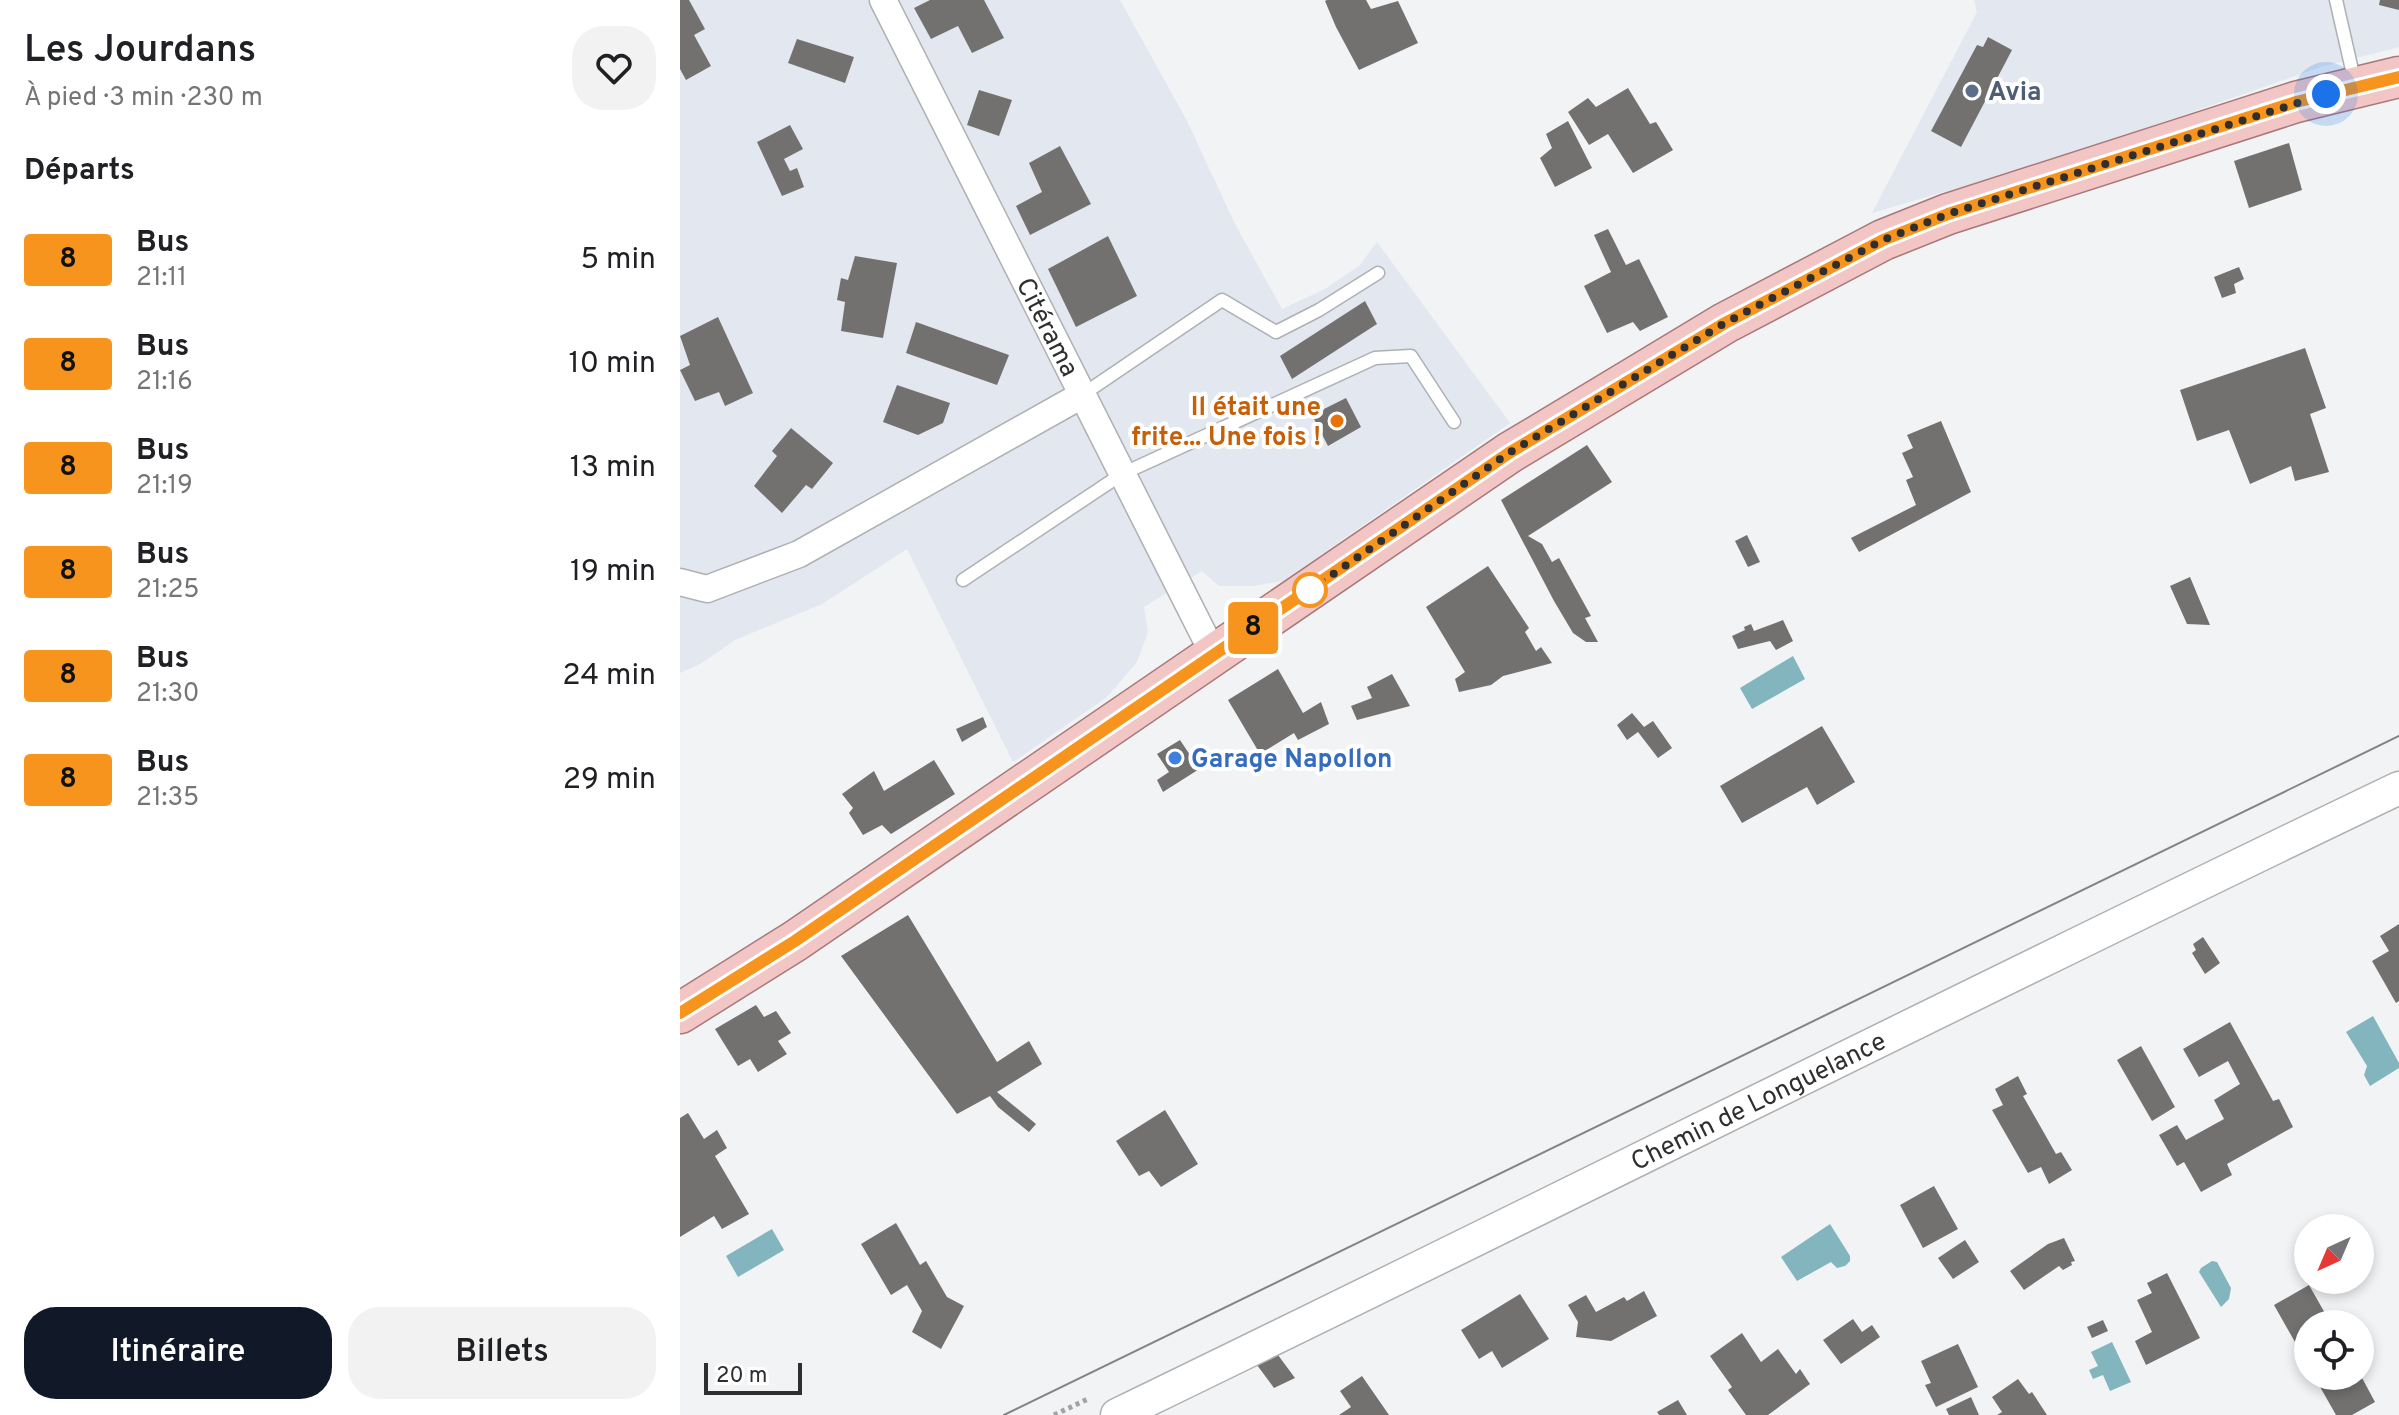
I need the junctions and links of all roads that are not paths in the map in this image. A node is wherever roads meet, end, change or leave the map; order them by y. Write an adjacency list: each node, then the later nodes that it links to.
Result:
1 (883, 0): 6 (street, Citérama)
2 (2336, 0): 4 (lane)
3 (2399, 77): 4 (main road)
4 (2356, 86): 11 (main road)
5 (1378, 273): 6 (lane)
6 (1082, 395): 8 (street, Citérama); 10 (street)
7 (1454, 422): 8 (lane)
8 (1122, 474): 9 (lane); 11 (street, Citérama)
9 (963, 580)
10 (680, 582)
11 (1214, 655): 13 (main road)
12 (2399, 788): 14 (street, Chemin de Longuelance)
13 (680, 1013)
14 (1117, 1415)

